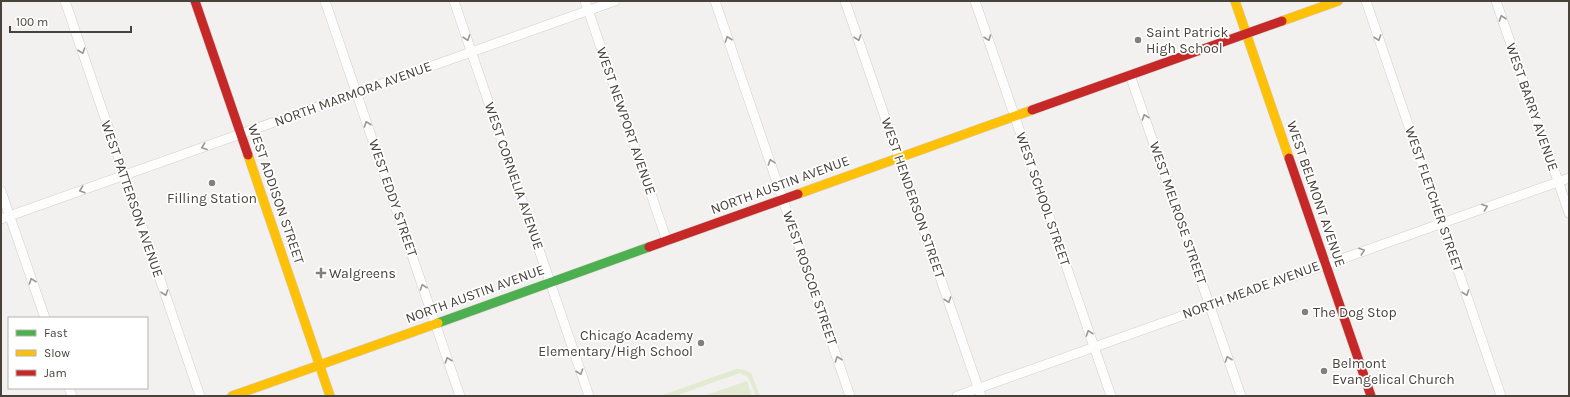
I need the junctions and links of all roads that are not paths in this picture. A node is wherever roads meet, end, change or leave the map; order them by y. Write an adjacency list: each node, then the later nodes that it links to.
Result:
1 (65, 1): 22 (street, WEST PATTERSON AVENUE, one-way to 22)
2 (195, 1): 20 (street, WEST ADDISON STREET)
3 (325, 1): 18 (street, WEST EDDY STREET)
4 (454, 1): 16 (street, WEST CORNELIA AVENUE, one-way to 16)
5 (585, 1): 14 (street, WEST NEWPORT AVENUE)
6 (615, 1): 14 (street, NORTH MARMORA AVENUE)
7 (715, 1): 26 (street, WEST ROSCOE STREET, one-way to 7)
8 (845, 1): 21 (street, WEST HENDERSON STREET, one-way to 21)
9 (975, 1): 19 (street, WEST SCHOOL STREET, one-way to 19)
10 (1234, 1): 15 (street, WEST BELMONT AVENUE)
11 (1338, 1): 15 (street, NORTH AUSTIN AVENUE)
12 (1366, 1): 29 (street, WEST FLETCHER STREET, one-way to 29)
13 (1496, 1): 24 (street, WEST BARRY AVENUE, one-way to 13)
14 (588, 10): 16 (street, NORTH MARMORA AVENUE); 30 (street, WEST NEWPORT AVENUE)
15 (1246, 34): 17 (street, NORTH AUSTIN AVENUE); 31 (street, WEST BELMONT AVENUE)
16 (472, 52): 18 (street, NORTH MARMORA AVENUE); 32 (street, WEST CORNELIA AVENUE)
17 (1130, 75): 19 (street, NORTH AUSTIN AVENUE); 33 (street, WEST MELROSE STREET, one-way to 17)
18 (356, 93): 20 (street, NORTH MARMORA AVENUE); 35 (street, WEST EDDY STREET, one-way to 18)
19 (1015, 116): 21 (street, NORTH AUSTIN AVENUE); 36 (street, WEST SCHOOL STREET, one-way to 19)
20 (241, 134): 22 (street, NORTH MARMORA AVENUE, one-way to 22); 37 (street, WEST ADDISON STREET)
21 (899, 158): 26 (street, NORTH AUSTIN AVENUE); 38 (street, WEST HENDERSON STREET, one-way to 38)
22 (124, 175): 28 (street, NORTH MARMORA AVENUE, one-way to 28); 39 (street, WEST PATTERSON AVENUE, one-way to 39)
23 (1569, 178): 24 (street, NORTH MEADE AVENUE)
24 (1558, 182): 27 (street, WEST BARRY AVENUE); 29 (street, NORTH MEADE AVENUE, one-way to 24)
25 (1, 190): 28 (street)
26 (783, 199): 30 (street, NORTH AUSTIN AVENUE); 44 (street, WEST ROSCOE STREET, one-way to 26)
27 (1569, 213)
28 (5, 217): 34 (street, one-way to 28)
29 (1442, 223): 31 (street, NORTH MEADE AVENUE, one-way to 29); 49 (street, WEST FLETCHER STREET, one-way to 49)
30 (667, 241): 32 (street, NORTH AUSTIN AVENUE)
31 (1326, 264): 33 (street, NORTH MEADE AVENUE); 48 (street, WEST BELMONT AVENUE)
32 (550, 283): 35 (street, NORTH AUSTIN AVENUE); 43 (street, WEST CORNELIA AVENUE, one-way to 43)
33 (1210, 305): 36 (street, NORTH MEADE AVENUE); 47 (street, WEST MELROSE STREET, one-way to 33)
34 (45, 317)
35 (435, 323): 37 (street, NORTH AUSTIN AVENUE); 42 (street, WEST EDDY STREET, one-way to 35)
36 (1094, 347): 38 (street, NORTH MEADE AVENUE); 46 (street, WEST SCHOOL STREET)
37 (319, 365): 40 (street, NORTH AUSTIN AVENUE); 41 (street, WEST ADDISON STREET)
38 (980, 392): 45 (street, NORTH MEADE AVENUE)
39 (200, 396)
40 (232, 396)
41 (330, 396)
42 (460, 396)
43 (588, 396)
44 (850, 396)
45 (957, 396)
46 (1111, 396)
47 (1241, 396)
48 (1371, 396)
49 (1502, 396)

